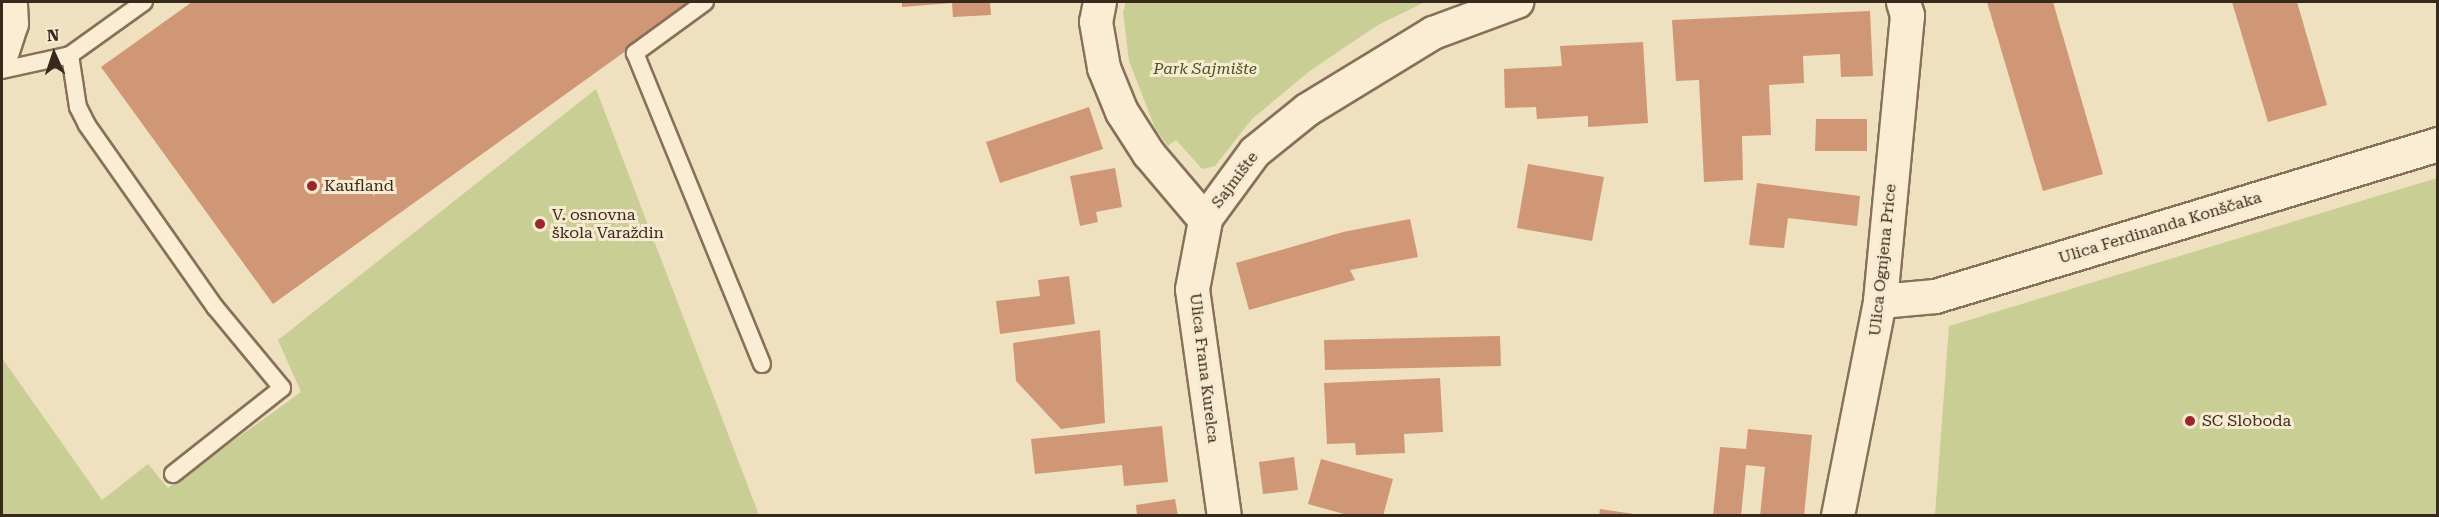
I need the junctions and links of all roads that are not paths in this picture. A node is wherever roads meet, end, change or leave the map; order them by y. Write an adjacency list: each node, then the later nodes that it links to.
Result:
1 (10, 2): 7 (street)
2 (144, 2): 8 (lane)
3 (705, 2): 13 (lane)
4 (1100, 2): 11 (street, Sajmište)
5 (1517, 2): 11 (street, Sajmište)
6 (1903, 2): 12 (street, Ulica Ognjena Price)
7 (2, 54)
8 (70, 55): 9 (lane); 14 (lane)
9 (2, 70)
10 (2438, 144): 12 (street, Ulica Ferdinanda Konščaka)
11 (1205, 220): 15 (street, Ulica Frana Kurelca)
12 (1880, 301): 16 (street, Ulica Ognjena Price)
13 (762, 363)
14 (173, 474)
15 (1224, 516)
16 (1838, 516)

